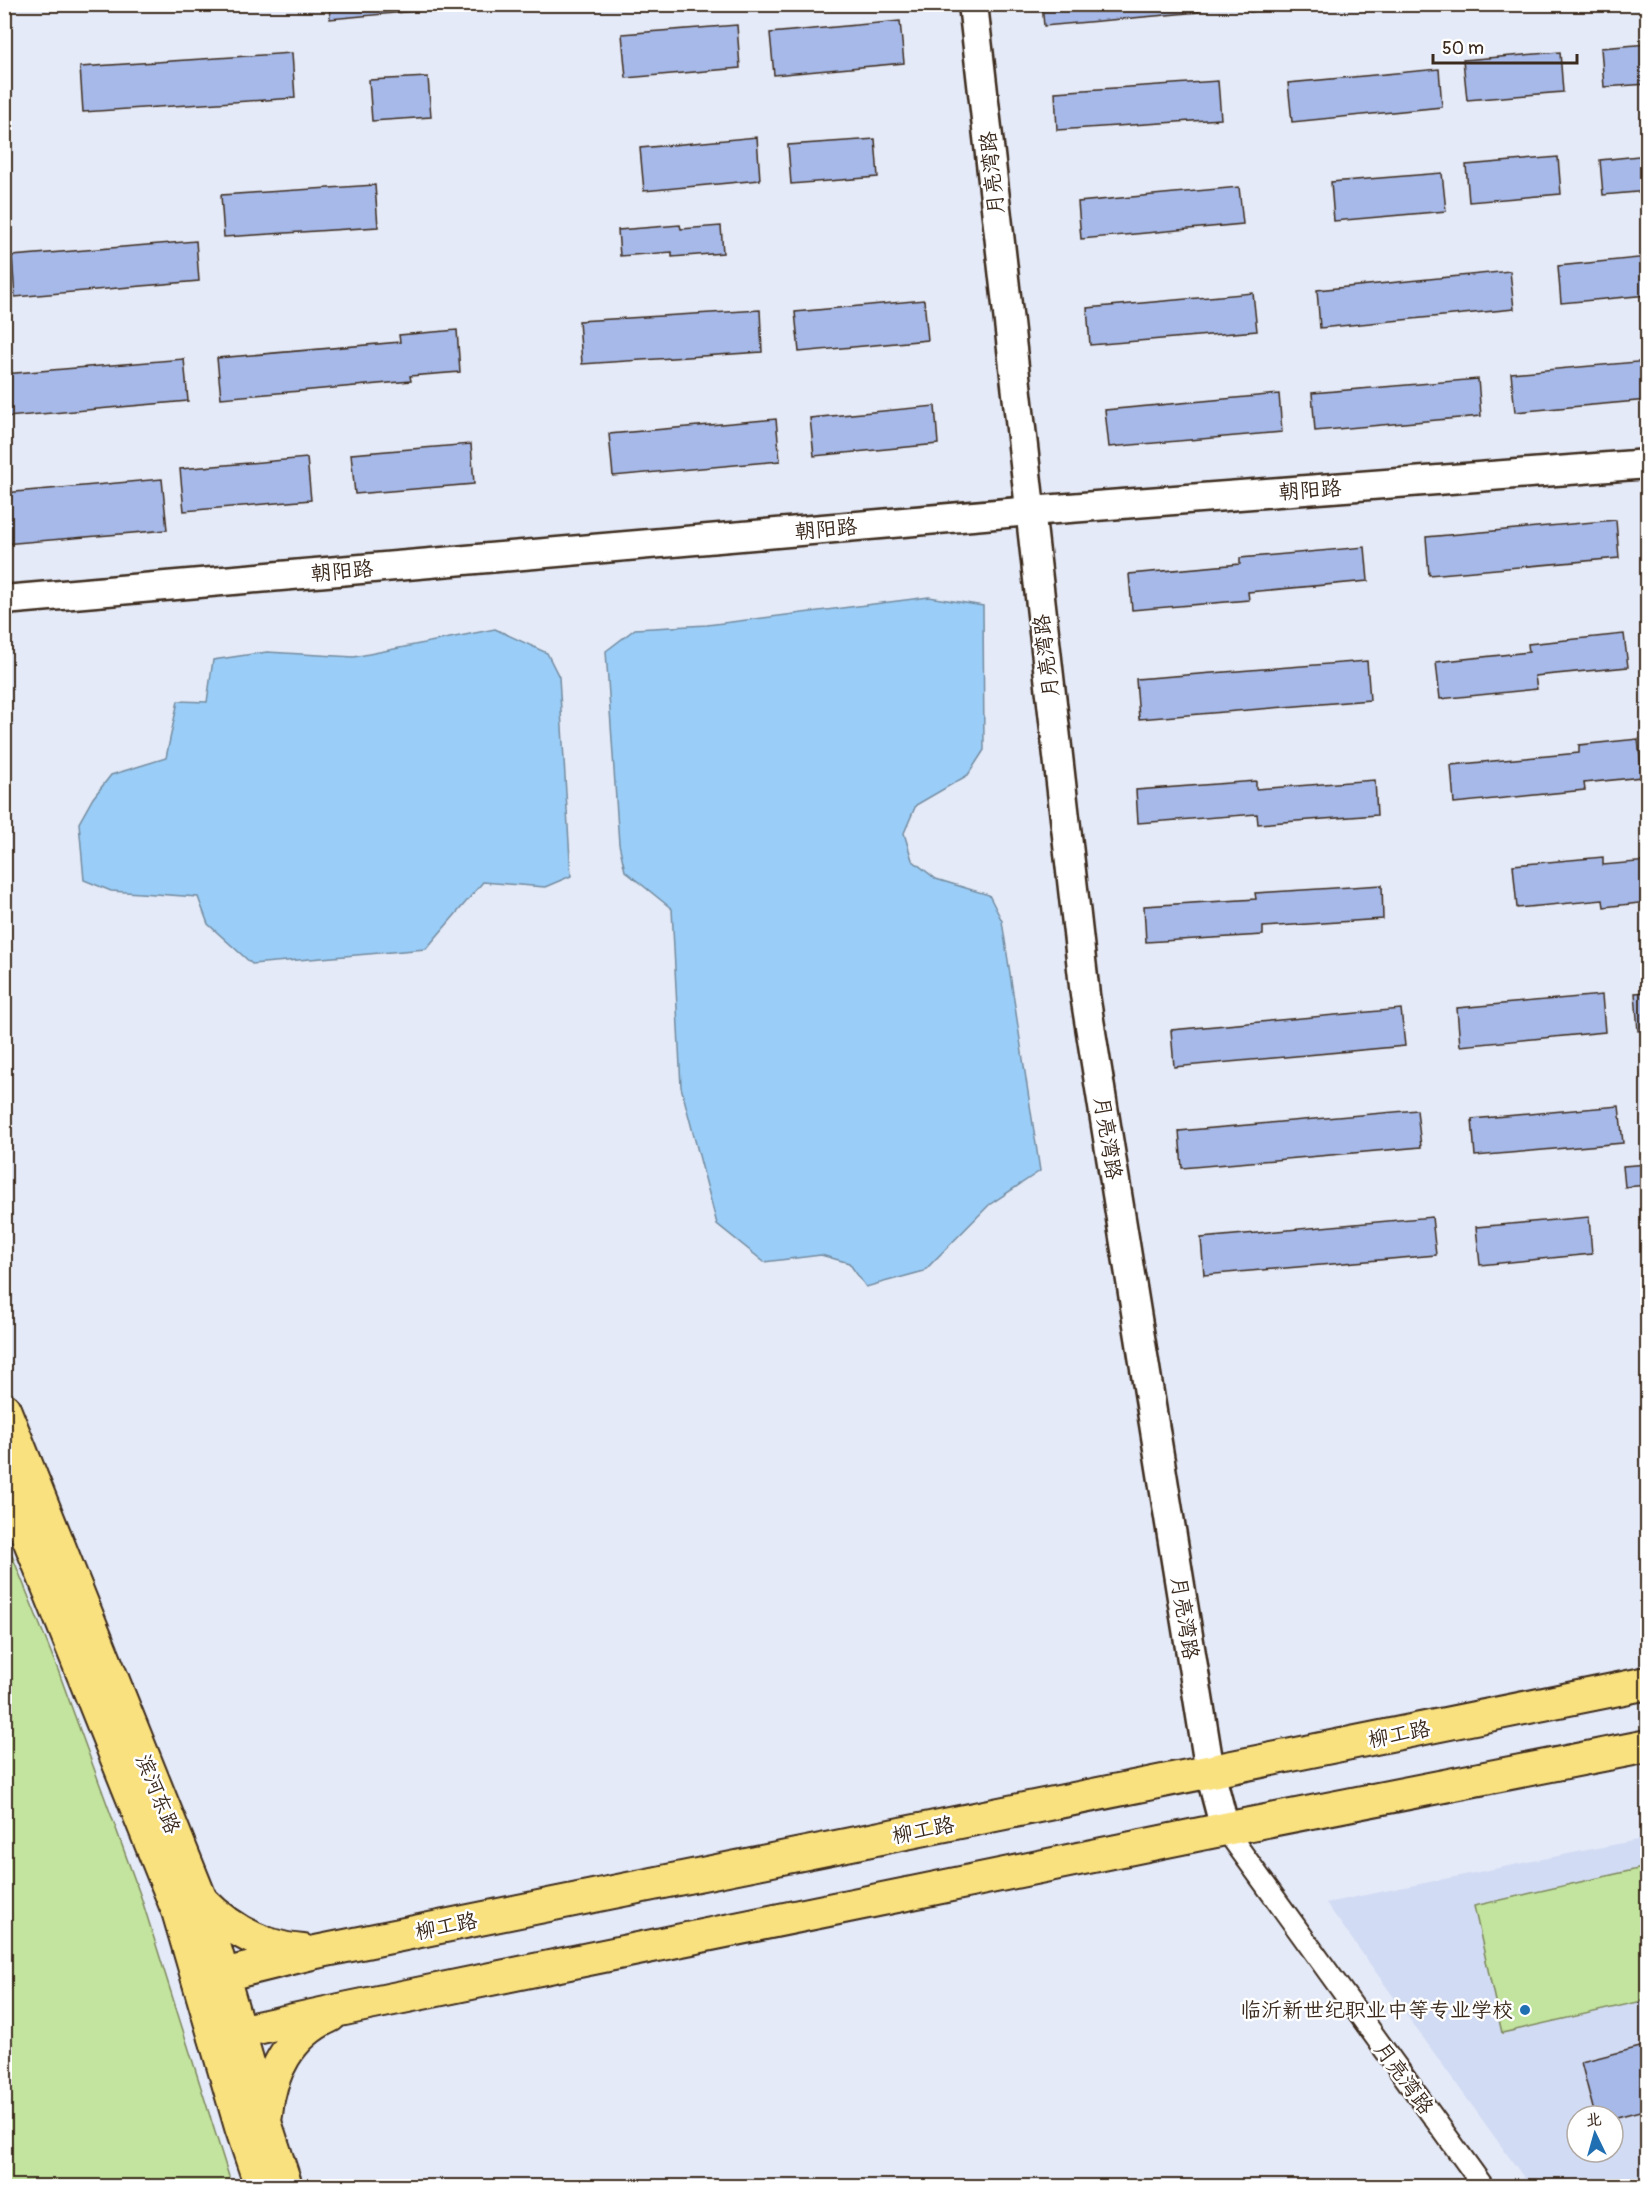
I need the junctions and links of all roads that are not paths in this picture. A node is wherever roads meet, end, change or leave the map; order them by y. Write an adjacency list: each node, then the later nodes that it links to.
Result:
1 (974, 4): 3 (street, 月亮湾路)
2 (1647, 464): 3 (street, 朝阳路)
3 (1030, 511): 4 (street, 朝阳路); 9 (street, 月亮湾路)
4 (4, 600)
5 (4, 1409): 11 (main road, 滨河东路)
6 (4, 1477): 13 (main road, 滨河东路)
7 (1647, 1683): 9 (main road, 柳工路)
8 (1647, 1746): 10 (main road)
9 (1210, 1772): 10 (street, 月亮湾路); 12 (main road, 柳工路)
10 (1225, 1829): 14 (main road); 19 (street, 月亮湾路)
11 (201, 1900): 12 (main road); 13 (main road, 滨河东路)
12 (316, 1952): 13 (main road, 柳工路)
13 (211, 1978): 15 (main road, 滨河东路)
14 (349, 2008): 15 (main road); 16 (main road)
15 (227, 2035): 16 (main road, 滨河东路); 17 (main road, 滨河东路)
16 (265, 2122): 18 (main road, 滨河东路)
17 (261, 2187)
18 (286, 2187)
19 (1483, 2187)

